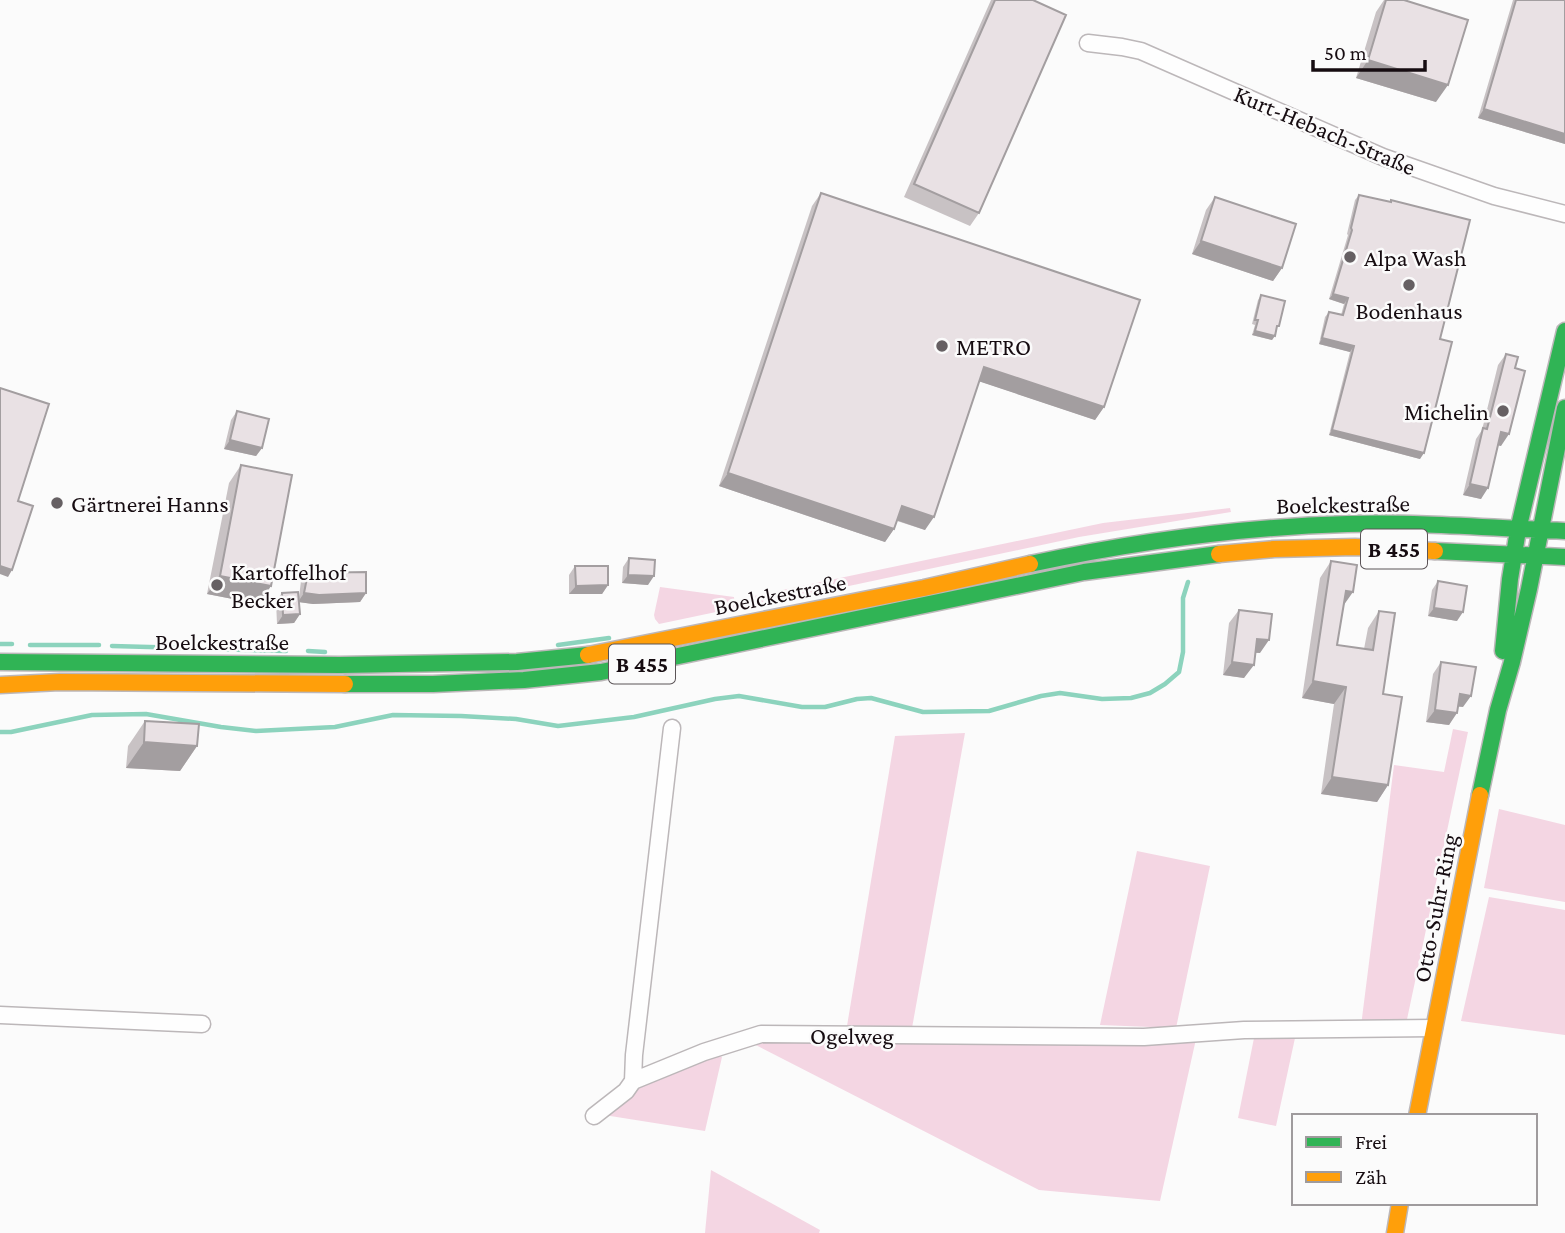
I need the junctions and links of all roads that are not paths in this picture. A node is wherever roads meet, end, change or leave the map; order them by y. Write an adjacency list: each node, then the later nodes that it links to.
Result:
1 (1088, 43): 2 (street, Kurt-Hebach-Straße)
2 (1565, 214)
3 (1565, 331): 5 (main road, Otto-Suhr-Ring)
4 (1565, 408): 6 (main road, Otto-Suhr-Ring)
5 (1518, 530): 6 (main road, Boelckestraße / B 455); 8 (main road, Otto-Suhr-Ring); 11 (main road, Boelckestraße / B 455)
6 (1540, 530): 7 (main road, Boelckestraße / B 455); 9 (main road, Otto-Suhr-Ring)
7 (1565, 531)
8 (1513, 554): 9 (main road, Boelckestraße / B 455); 12 (main road, Boelckestraße / B 455); 13 (main road, Otto-Suhr-Ring)
9 (1536, 556): 10 (main road, Boelckestraße / B 455); 13 (main road, Otto-Suhr-Ring)
10 (1565, 557)
11 (0, 662)
12 (0, 685)
13 (1498, 710): 17 (main road, Otto-Suhr-Ring)
14 (672, 728): 18 (street)
15 (0, 1015): 16 (street)
16 (202, 1024)
17 (1434, 1028): 18 (street, Ogelweg); 19 (main road, Otto-Suhr-Ring)
18 (633, 1082): 20 (street, Ogelweg)
19 (1417, 1114)
20 (594, 1116)
21 (1400, 1205): 22 (main road)
22 (1395, 1233)

